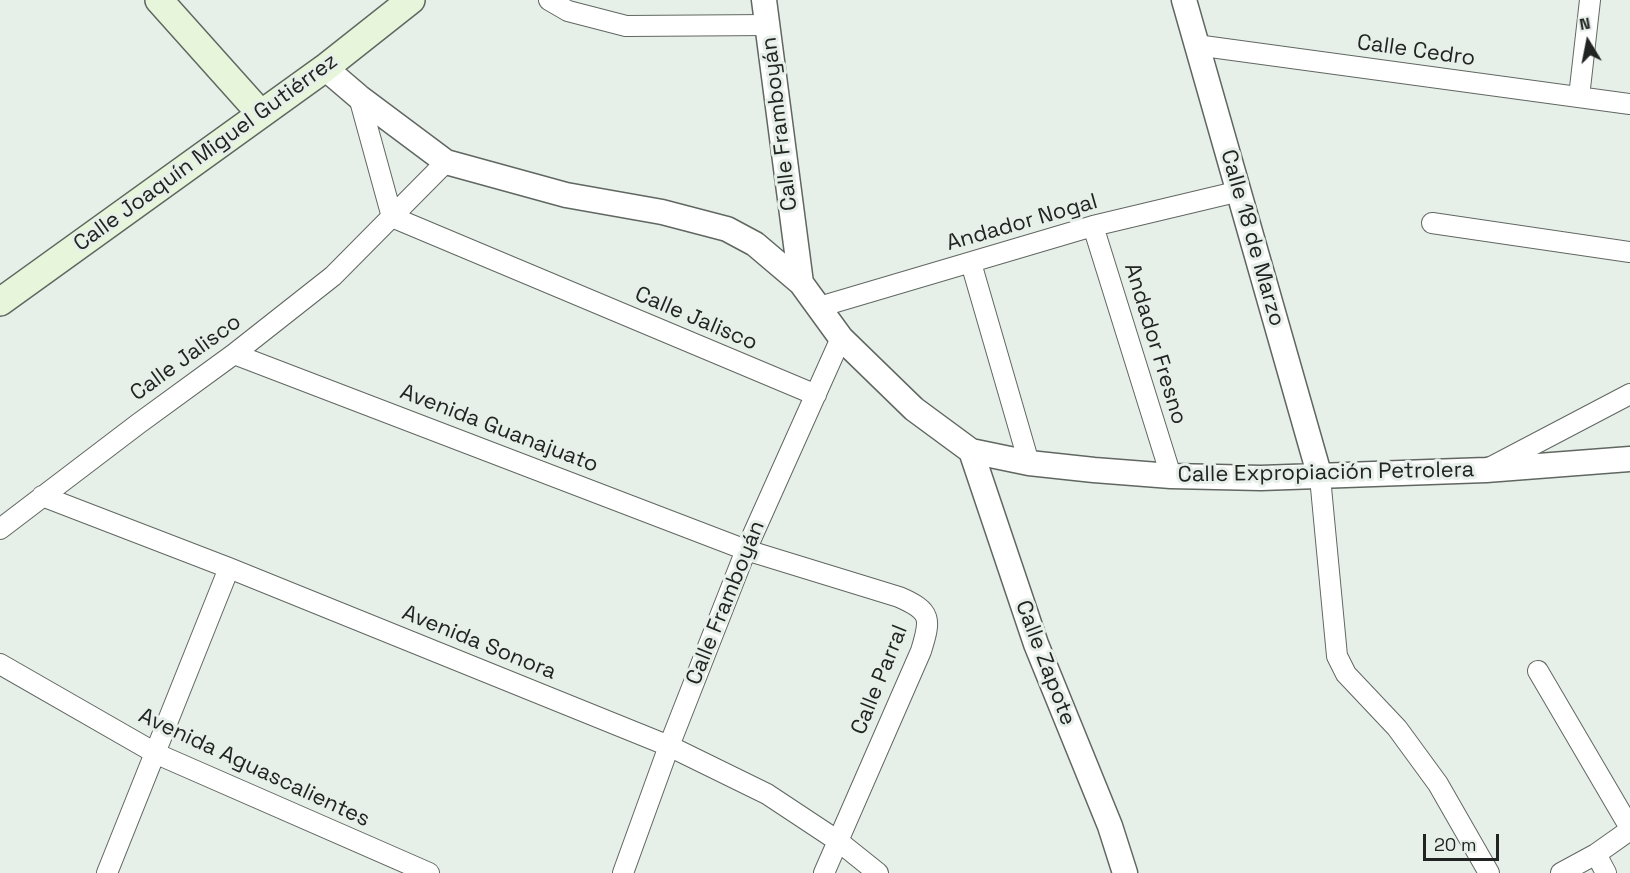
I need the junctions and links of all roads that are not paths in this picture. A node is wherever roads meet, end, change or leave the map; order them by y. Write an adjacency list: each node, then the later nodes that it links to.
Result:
1 (159, 0): 13 (main road)
2 (411, 0): 9 (main road, Calle Joaquín Miguel Gutiérrez)
3 (549, 0): 7 (street)
4 (764, 0): 7 (street, Calle Framboyán)
5 (1184, 0): 8 (street, Calle 18 de Marzo)
6 (1590, 0): 11 (street)
7 (769, 25): 21 (street, Calle Framboyán)
8 (1196, 45): 11 (street, Calle Cedro); 15 (street, Calle 18 de Marzo)
9 (325, 68): 10 (street, Calle Expropiación Petrolera); 13 (main road, Calle Joaquín Miguel Gutiérrez)
10 (359, 97): 14 (street, Calle Expropiación Petrolera); 16 (street)
11 (1579, 97): 12 (street, Calle Cedro)
12 (1630, 104)
13 (261, 114): 22 (main road, Calle Joaquín Miguel Gutiérrez)
14 (446, 162): 16 (street, Calle Jalisco); 21 (street, Calle Expropiación Petrolera)
15 (1240, 191): 18 (street, Andador Nogal); 33 (street, Calle 18 de Marzo)
16 (392, 217): 25 (street, Calle Jalisco); 27 (street, Calle Jalisco)
17 (1432, 223): 19 (street)
18 (1093, 226): 20 (street, Andador Nogal); 32 (street, Andador Fresno)
19 (1630, 252)
20 (971, 263): 23 (street, Andador Nogal); 30 (street)
21 (801, 284): 23 (street, Calle Expropiación Petrolera)
22 (0, 303)
23 (819, 307): 24 (street, Calle Expropiación Petrolera)
24 (841, 338): 27 (street, Calle Framboyán); 28 (street, Calle Expropiación Petrolera)
25 (234, 354): 34 (street, Calle Jalisco); 36 (street, Avenida Guanajuato)
26 (1630, 394): 31 (street)
27 (816, 395): 36 (street, Calle Framboyán)
28 (971, 451): 30 (street, Calle Expropiación Petrolera); 50 (street, Calle Zapote)
29 (1628, 463): 31 (street, Calle Expropiación Petrolera)
30 (1029, 464): 32 (street, Calle Expropiación Petrolera)
31 (1486, 470): 33 (street, Calle Expropiación Petrolera)
32 (1170, 476): 33 (street, Calle Expropiación Petrolera)
33 (1320, 477): 51 (street)
34 (42, 496): 35 (street, Calle Jalisco); 37 (street, Avenida Sonora)
35 (0, 529)
36 (746, 550): 40 (street, Calle Framboyán); 43 (street, Calle Parral)
37 (229, 568): 40 (street, Avenida Sonora); 41 (street)
38 (0, 664): 41 (street, Avenida Aguascalientes)
39 (1538, 671): 42 (street)
40 (669, 746): 43 (street, Avenida Sonora); 47 (street, Calle Framboyán)
41 (156, 754): 45 (street); 46 (street, Avenida Aguascalientes)
42 (1630, 829): 44 (street)
43 (838, 841): 48 (street, Calle Parral); 49 (street, Avenida Sonora)
44 (1596, 854): 52 (street); 53 (street)
45 (107, 873)
46 (429, 873)
47 (623, 873)
48 (824, 873)
49 (878, 873)
50 (1125, 873)
51 (1490, 873)
52 (1561, 873)
53 (1606, 873)

